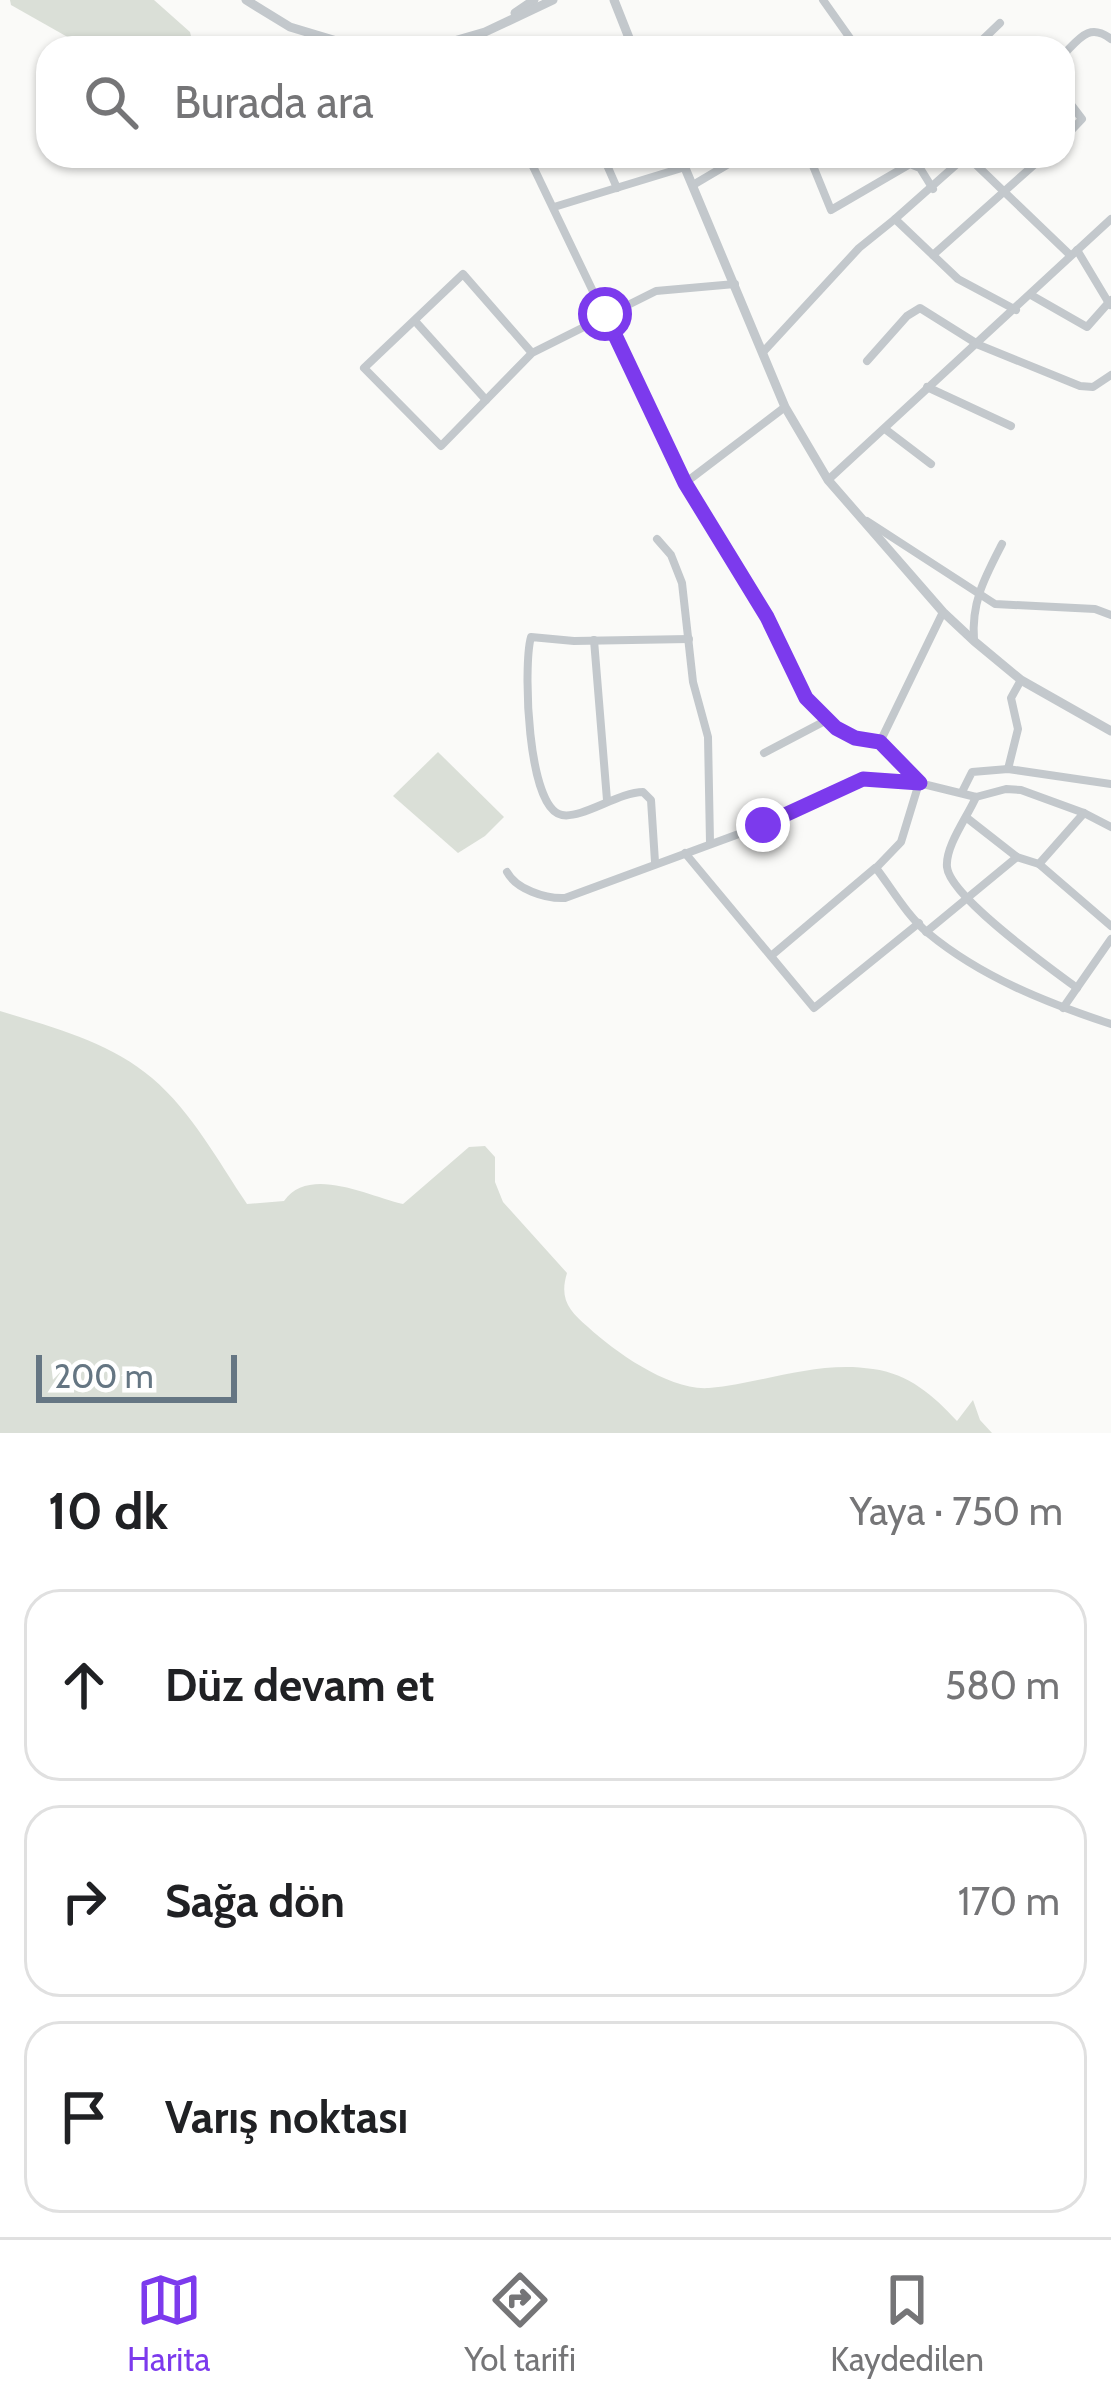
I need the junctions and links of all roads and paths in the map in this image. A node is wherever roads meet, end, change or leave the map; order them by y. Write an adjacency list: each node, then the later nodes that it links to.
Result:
1 (246, 0): 10 (street)
2 (534, 0): 9 (street)
3 (553, 0): 9 (street)
4 (605, 0): 7 (street)
5 (614, 0): 7 (street)
6 (823, 0): 13 (street)
7 (621, 22): 12 (street)
8 (1000, 23): 14 (street)
9 (485, 32): 11 (street)
10 (318, 36)
11 (471, 36)
12 (628, 36)
13 (848, 36)
14 (986, 36)
15 (1111, 39): 16 (street)
16 (1075, 44)
17 (534, 168): 32 (street)
18 (608, 168): 29 (street)
19 (665, 168): 29 (street)
20 (685, 168): 28 (street)
21 (722, 168): 28 (street)
22 (814, 168): 23 (street)
23 (900, 168)
24 (918, 168): 30 (street)
25 (954, 168): 30 (street)
26 (979, 168): 31 (street)
27 (1029, 168): 31 (street)
28 (693, 185): 37 (street)
29 (617, 188): 32 (street)
30 (932, 189): 33 (street)
31 (1003, 191): 35 (street); 36 (street)
32 (554, 208): 41 (street)
33 (895, 219): 36 (street); 44 (street)
34 (1111, 219): 35 (street)
35 (1073, 252): 38 (street); 39 (street)
36 (933, 255): 40 (street)
37 (737, 284): 41 (street); 44 (street)
38 (1031, 295): 39 (street); 40 (street)
39 (1110, 303)
40 (1016, 310): 43 (street)
41 (605, 314): 45 (street); 55 (street)
42 (415, 321): 45 (street); 49 (street); 49 (street)
43 (979, 345): 46 (street); 47 (street); 48 (street)
44 (764, 351): 50 (street)
45 (532, 353): 49 (street)
46 (867, 361)
47 (1111, 375)
48 (927, 387): 51 (street); 52 (street)
49 (487, 401)
50 (785, 406): 54 (street); 55 (street)
51 (1011, 426)
52 (885, 429): 53 (street); 54 (street)
53 (931, 464)
54 (828, 480): 56 (street)
55 (685, 483): 66 (street)
56 (861, 517): 59 (street); 60 (street)
57 (657, 539): 63 (street)
58 (1002, 544): 59 (street)
59 (977, 595): 61 (street); 64 (street)
60 (944, 612): 64 (street); 68 (street)
61 (1111, 615)
62 (594, 639): 63 (street); 75 (street); 75 (street)
63 (689, 639): 79 (street)
64 (974, 641): 65 (street)
65 (1021, 680): 67 (street); 70 (street)
66 (825, 721): 68 (street); 69 (street)
67 (1111, 731)
68 (880, 742): 71 (street)
69 (764, 753)
70 (1007, 769): 72 (street); 73 (street)
71 (920, 783): 73 (street); 79 (street); 84 (street)
72 (1111, 784)
73 (962, 792): 74 (street)
74 (976, 797): 76 (street); 77 (street)
75 (607, 800): 82 (street)
76 (1084, 813): 78 (street); 83 (street)
77 (968, 818): 81 (street); 86 (street)
78 (1111, 827)
79 (710, 842): 80 (street)
80 (685, 853): 82 (street); 91 (street)
81 (1017, 856): 83 (street); 86 (street)
82 (656, 862): 85 (street)
83 (1039, 864): 88 (street)
84 (876, 868): 87 (street); 91 (street)
85 (507, 872)
86 (968, 898): 89 (street); 92 (street)
87 (919, 923): 89 (street); 91 (street)
88 (1111, 926)
89 (926, 932): 93 (street)
90 (1111, 939): 92 (street)
91 (771, 956)
92 (1077, 988): 93 (street)
93 (1063, 1009): 94 (street)
94 (1111, 1024)

